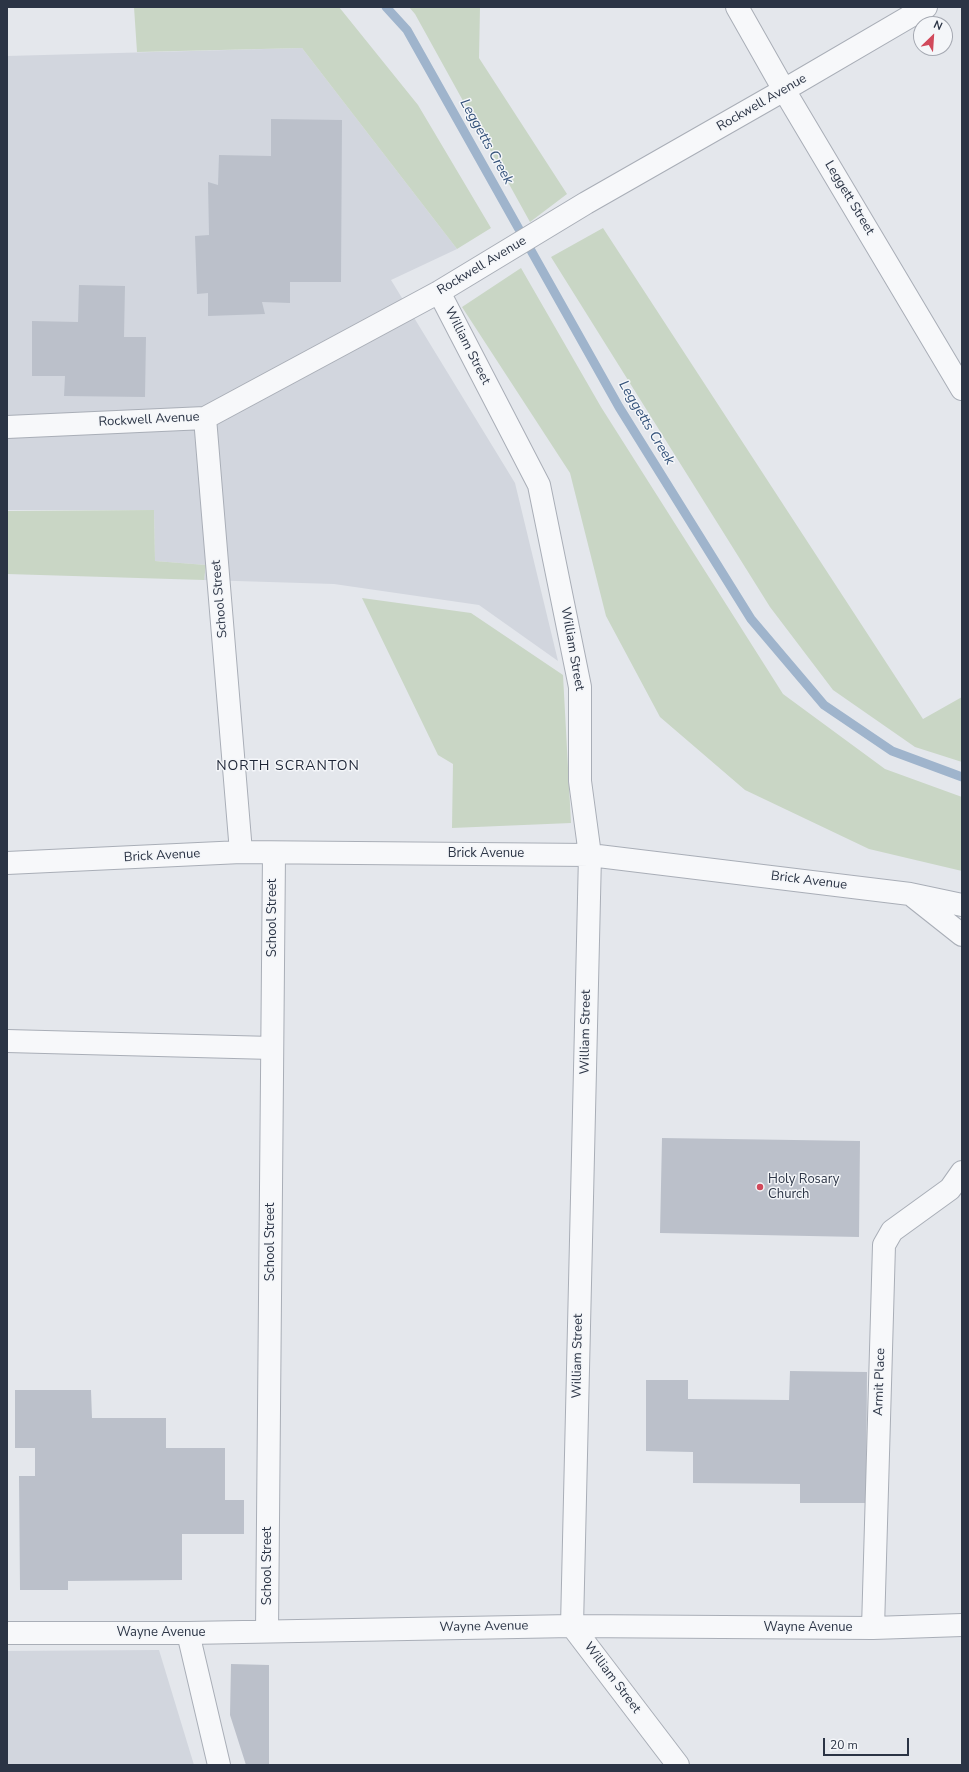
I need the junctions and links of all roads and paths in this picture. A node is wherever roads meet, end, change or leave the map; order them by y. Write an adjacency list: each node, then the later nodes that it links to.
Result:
1 (737, 7): 3 (street, Leggett Street)
2 (926, 7): 3 (street, Rockwell Avenue)
3 (784, 90): 4 (street, Rockwell Avenue); 5 (street, Leggett Street)
4 (439, 292): 6 (street, Rockwell Avenue); 10 (street, William Street)
5 (962, 389)
6 (204, 418): 7 (street, Rockwell Avenue); 8 (street, School Street)
7 (7, 427)
8 (241, 852): 9 (street, Brick Avenue); 11 (street, Brick Avenue)
9 (274, 854): 10 (street, Brick Avenue); 16 (street, School Street)
10 (590, 855): 12 (street, Brick Avenue); 19 (street, William Street)
11 (7, 863)
12 (910, 894): 13 (street, Brick Avenue); 14 (street)
13 (962, 905)
14 (962, 935)
15 (7, 1041): 16 (street)
16 (272, 1048): 21 (street, School Street)
17 (962, 1172): 20 (street, Armit Place)
18 (962, 1625): 20 (street, Wayne Avenue)
19 (572, 1626): 20 (street, Wayne Avenue); 21 (street, Wayne Avenue); 25 (street, William Street)
20 (873, 1628)
21 (267, 1631): 23 (street, Wayne Avenue)
22 (7, 1633): 23 (street, Wayne Avenue)
23 (188, 1634): 24 (street)
24 (219, 1765)
25 (678, 1765)

